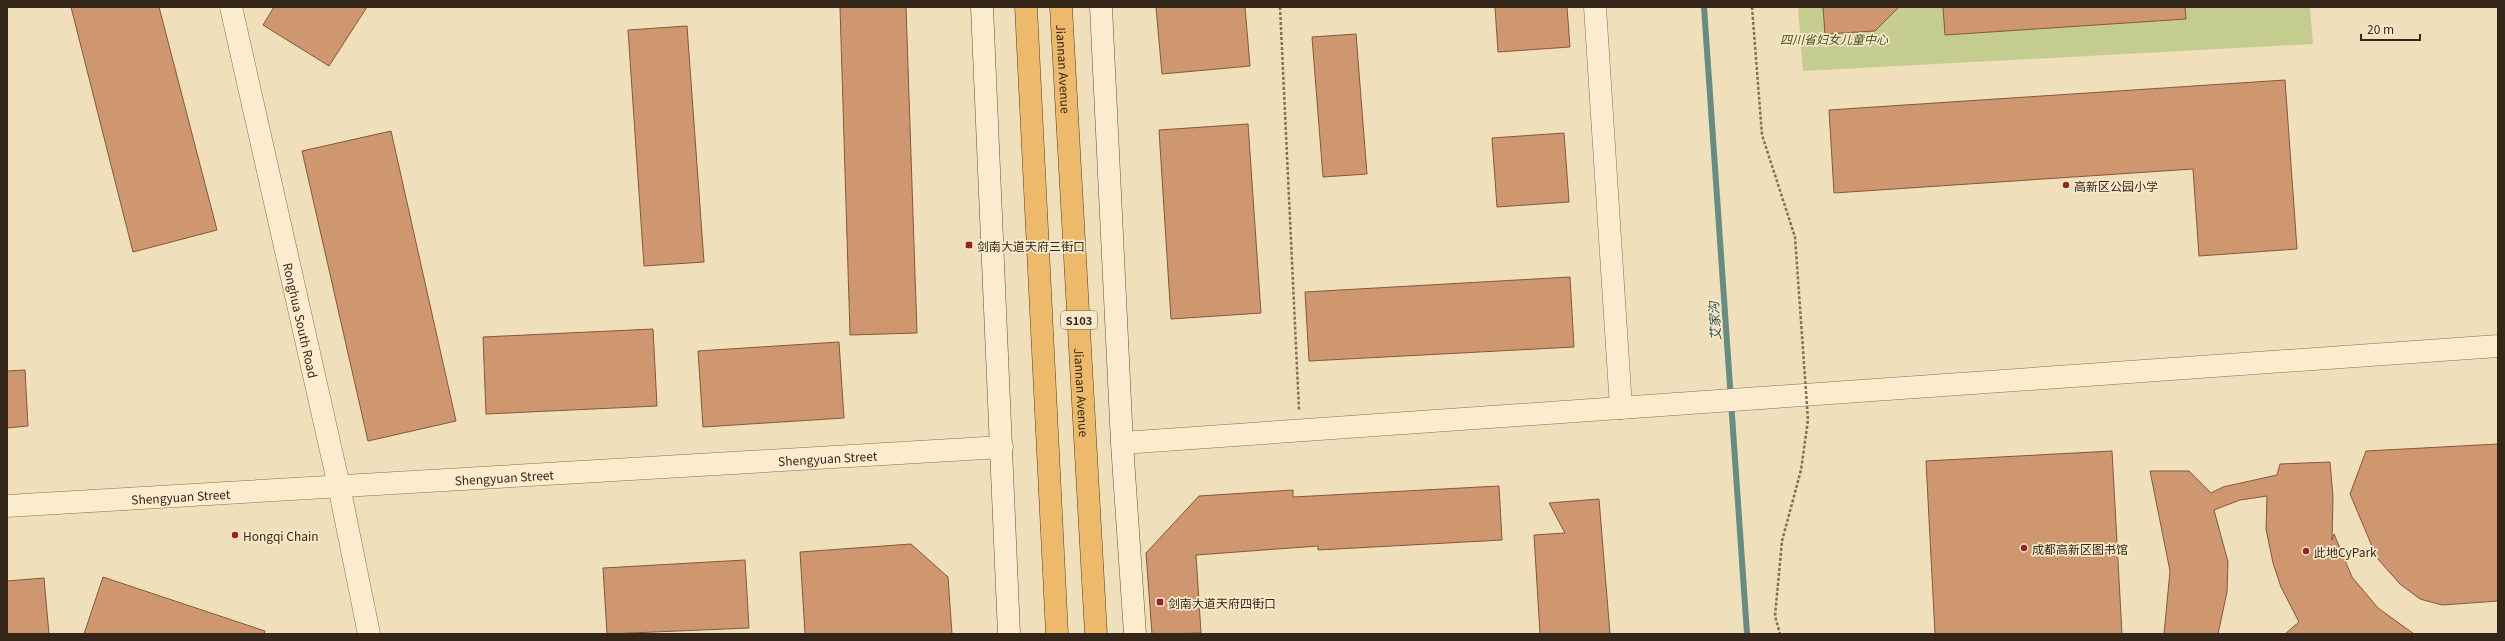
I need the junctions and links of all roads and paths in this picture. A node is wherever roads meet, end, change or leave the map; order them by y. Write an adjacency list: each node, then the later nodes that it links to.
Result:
1 (231, 7): 14 (street, Ronghua South Road)
2 (982, 7): 13 (street)
3 (1026, 7): 18 (highway)
4 (1061, 7): 19 (highway, Jiannan Avenue / S103)
5 (1101, 7): 12 (street)
6 (1280, 7): 11 (path)
7 (1595, 7): 10 (street)
8 (1752, 7): 21 (path, bridge)
9 (2498, 346): 10 (street)
10 (1621, 408): 11 (street)
11 (1300, 430): 12 (street)
12 (1122, 443): 20 (street)
13 (1002, 447): 14 (street, Shengyuan Street); 17 (street)
14 (339, 486): 15 (street, Shengyuan Street); 16 (street, Ronghua South Road)
15 (7, 506)
16 (369, 634)
17 (1010, 634)
18 (1057, 634)
19 (1096, 634)
20 (1135, 634)
21 (1780, 634)

